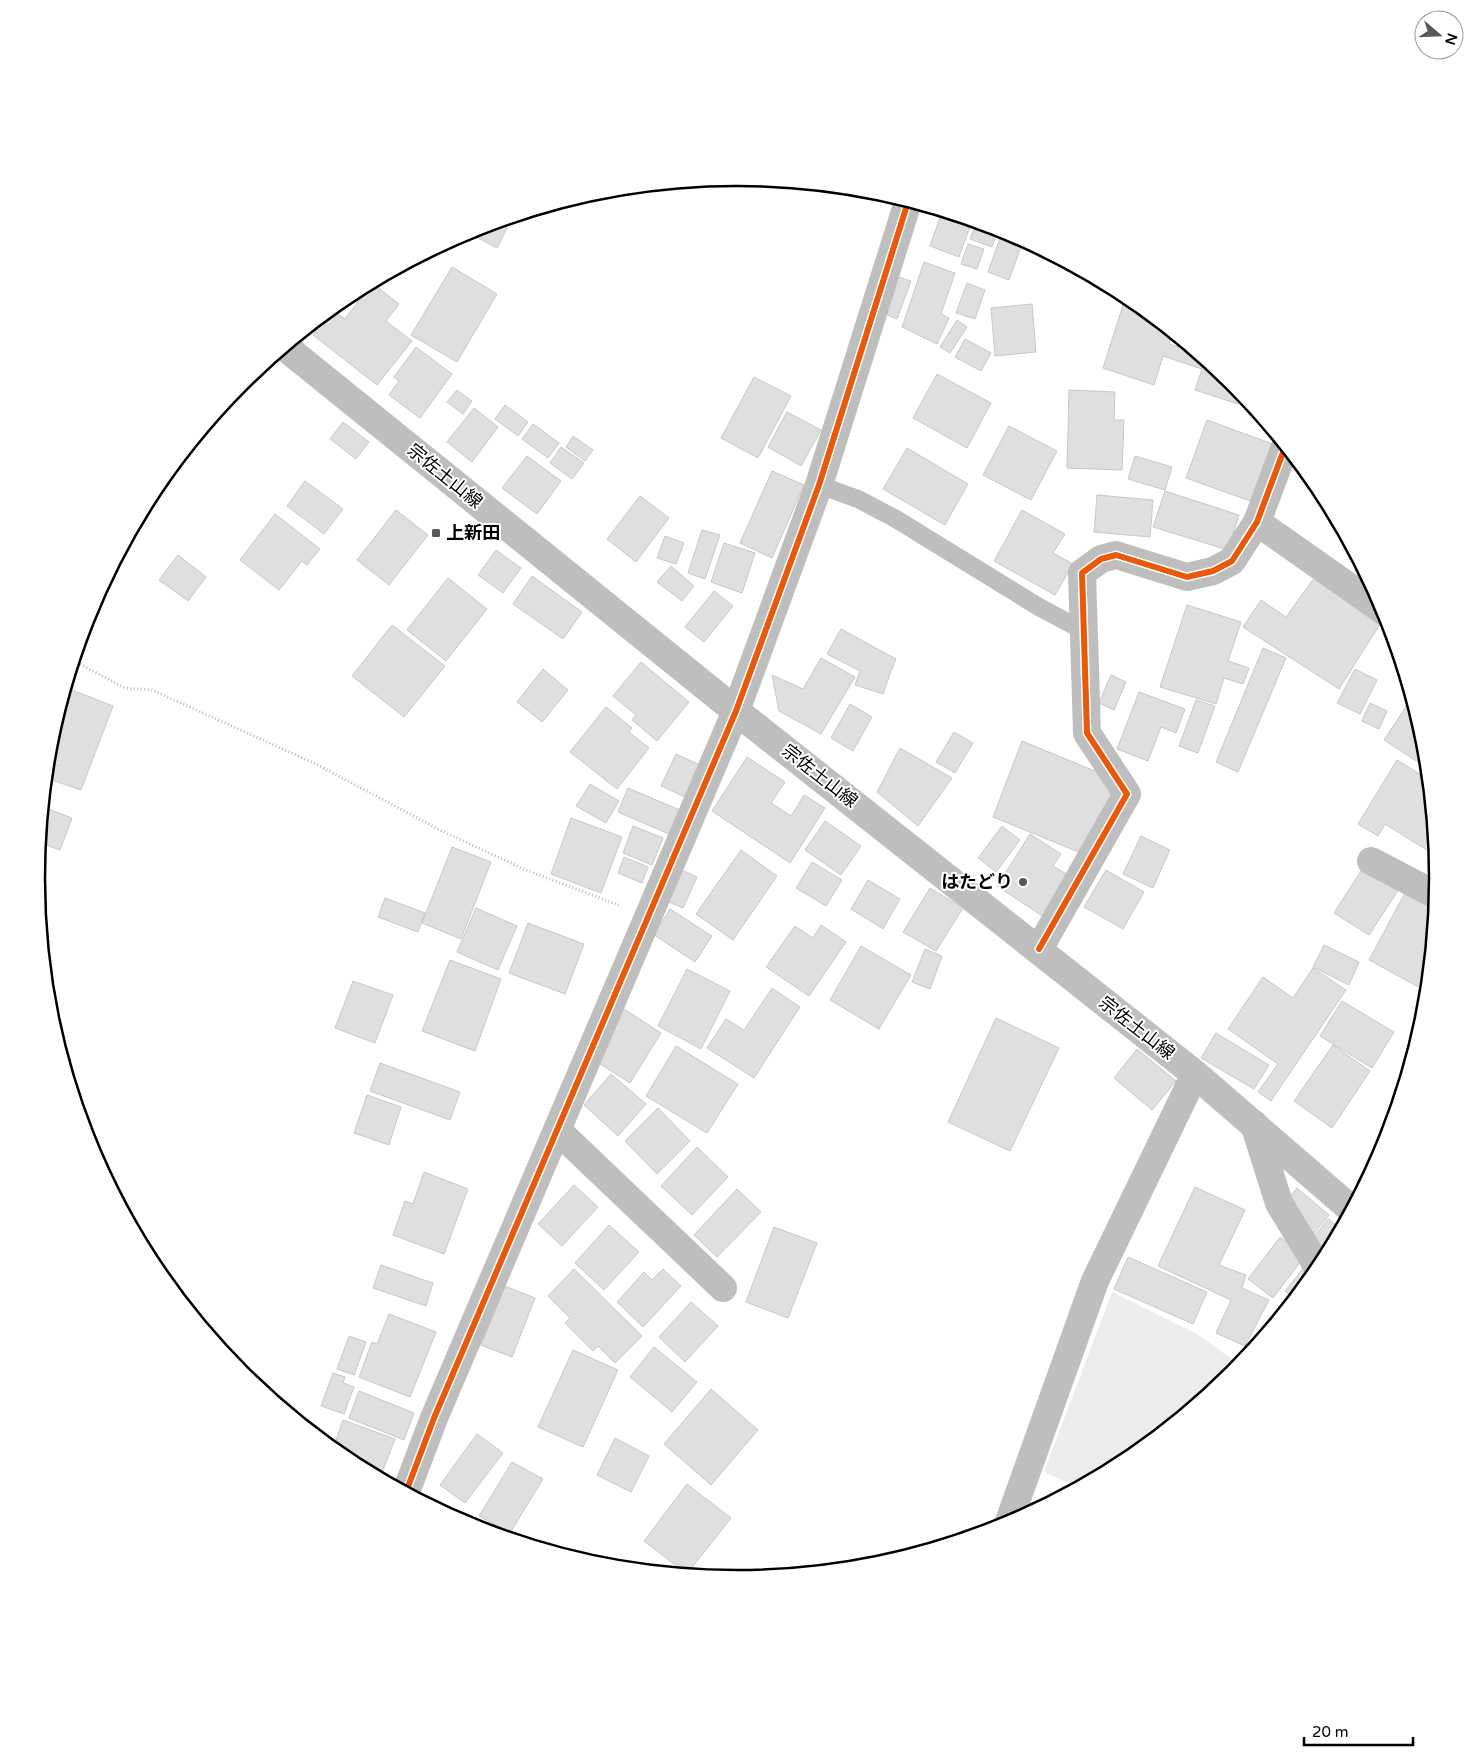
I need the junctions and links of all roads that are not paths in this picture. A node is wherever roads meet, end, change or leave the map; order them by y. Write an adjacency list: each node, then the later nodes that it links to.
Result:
1 (906, 208): 4 (street)
2 (290, 351): 8 (street, 宗佐土山線)
3 (1283, 453): 5 (street)
4 (819, 485): 7 (lane); 8 (street)
5 (1257, 522): 6 (street); 7 (street)
6 (1371, 602)
7 (1082, 630): 11 (street)
8 (736, 711): 11 (street, 宗佐土山線); 14 (street)
9 (1371, 860): 10 (street)
10 (1429, 891)
11 (1039, 949): 12 (street, 宗佐土山線)
12 (1195, 1074): 13 (street, 宗佐土山線); 19 (street)
13 (1254, 1124): 15 (street, 宗佐土山線); 16 (street)
14 (557, 1130): 17 (street); 18 (street)
15 (1347, 1205)
16 (1313, 1261)
17 (722, 1288)
18 (408, 1487)
19 (1012, 1513)

